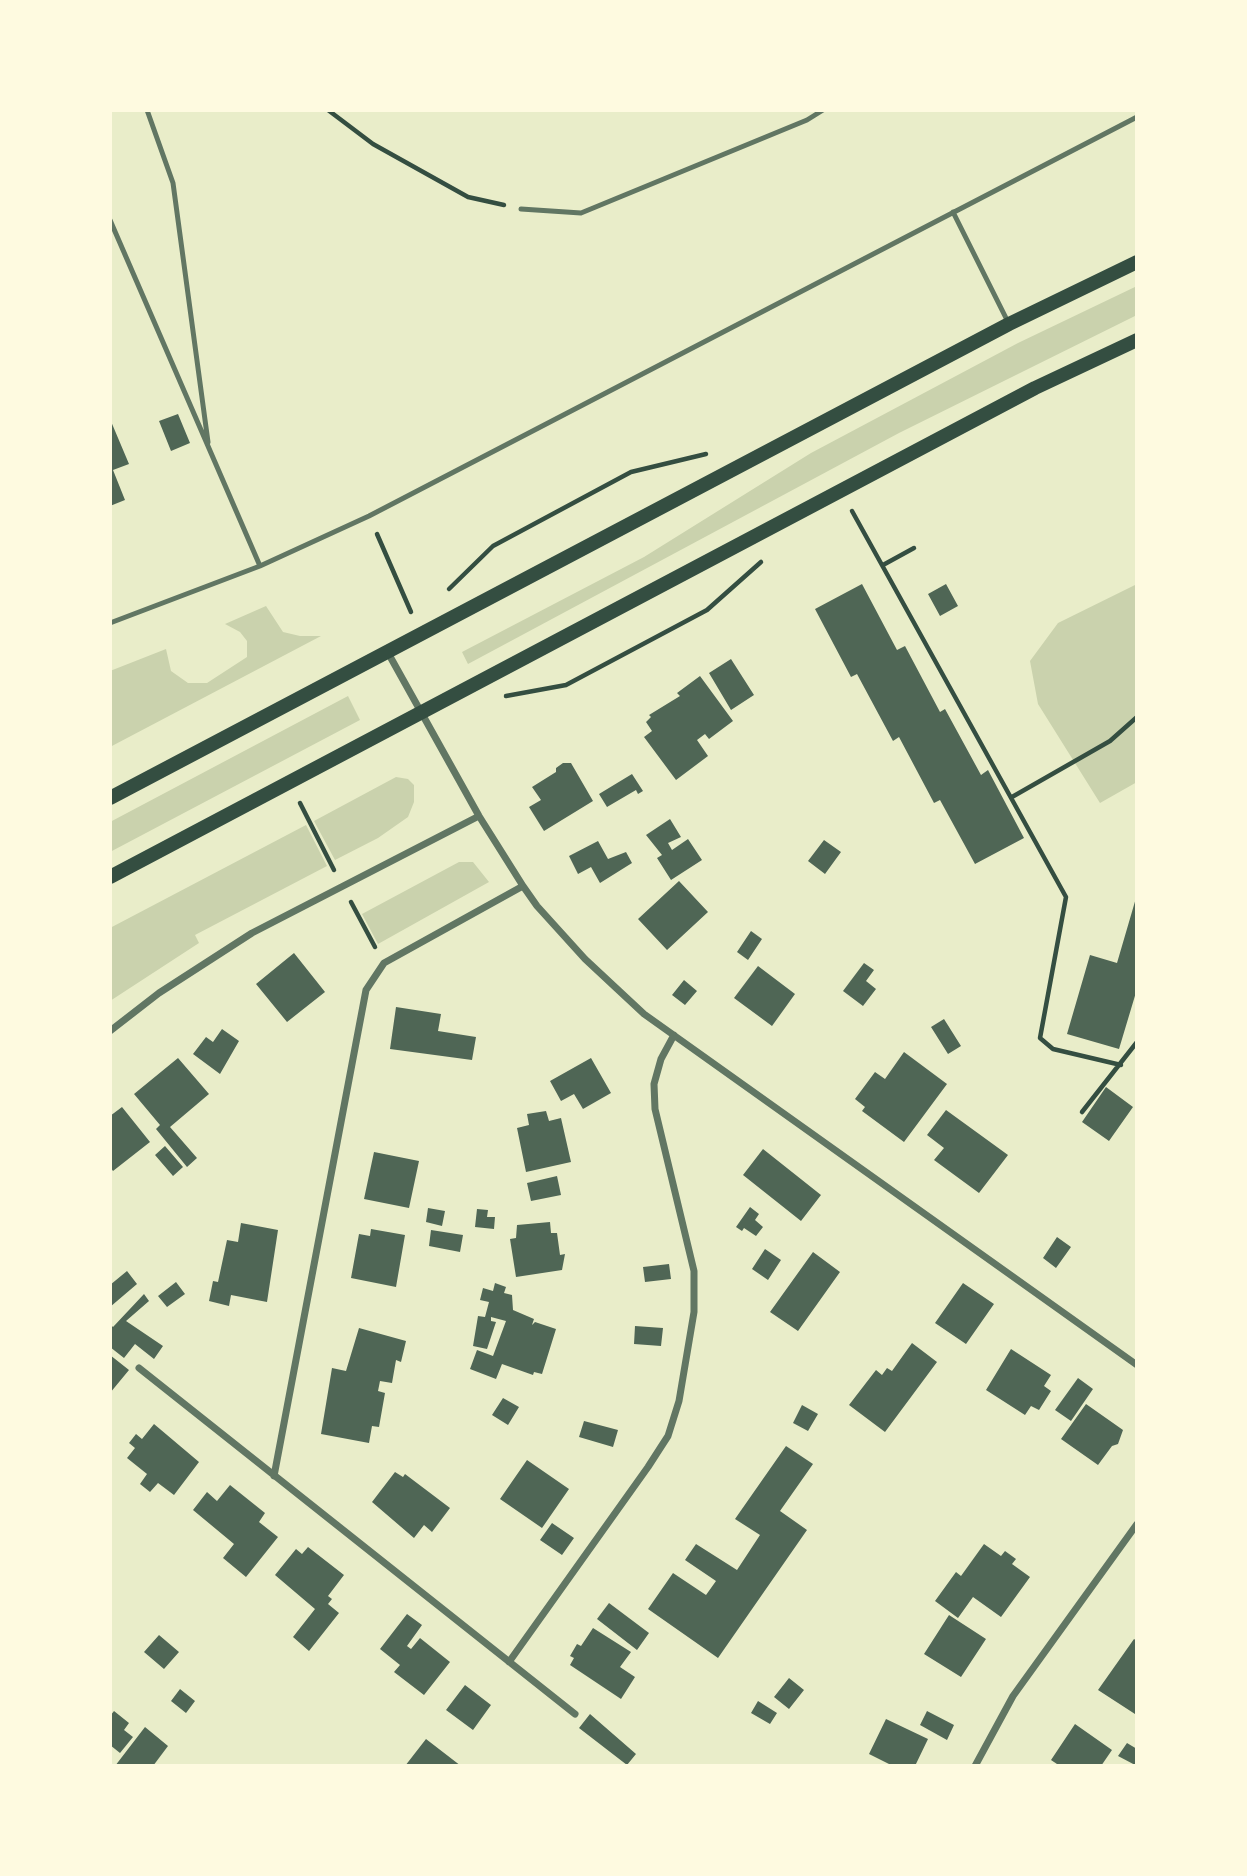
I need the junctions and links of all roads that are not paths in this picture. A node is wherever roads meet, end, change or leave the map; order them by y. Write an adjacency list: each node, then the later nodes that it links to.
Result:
1 (147, 110): 10 (lane)
2 (823, 110): 4 (lane)
3 (1137, 117): 5 (lane)
4 (522, 209)
5 (953, 212): 8 (lane); 11 (lane)
6 (110, 220): 10 (lane)
7 (1137, 262): 8 (main road)
8 (1009, 324): 13 (main road)
9 (1137, 340): 14 (main road)
10 (209, 448): 11 (lane)
11 (260, 566): 12 (lane)
12 (110, 623)
13 (387, 651): 14 (street); 15 (main road)
14 (420, 713): 16 (street); 17 (main road)
15 (110, 798)
16 (479, 817): 18 (street); 19 (street)
17 (110, 877)
18 (523, 886): 20 (street); 23 (street)
19 (110, 1031)
20 (674, 1035): 21 (street); 25 (street)
21 (1137, 1364)
22 (139, 1368): 23 (street)
23 (274, 1476): 25 (street)
24 (1137, 1524): 27 (street)
25 (509, 1662): 26 (street)
26 (575, 1714)
27 (975, 1766)

